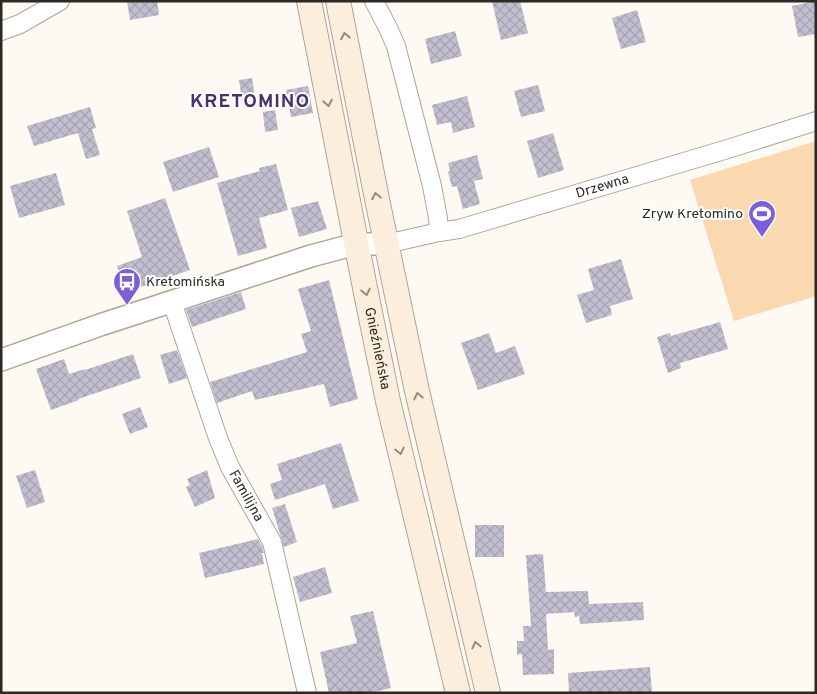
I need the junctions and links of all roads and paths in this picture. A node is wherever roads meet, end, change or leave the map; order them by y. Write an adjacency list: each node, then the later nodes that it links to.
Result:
1 (60, 1): 5 (street)
2 (309, 1): 8 (main road, Gnieźnieńska, one-way to 8)
3 (338, 1): 9 (main road, one-way to 3)
4 (374, 1): 7 (street)
5 (1, 31)
6 (816, 121): 7 (street, Drzewna)
7 (439, 232): 9 (street, Drzewna)
8 (356, 244): 9 (street); 10 (street); 13 (main road, Gnieźnieńska, one-way to 13)
9 (386, 244): 14 (main road, one-way to 9)
10 (172, 302): 11 (street); 12 (street, Familijna)
11 (1, 360)
12 (307, 693)
13 (458, 693)
14 (488, 693)

